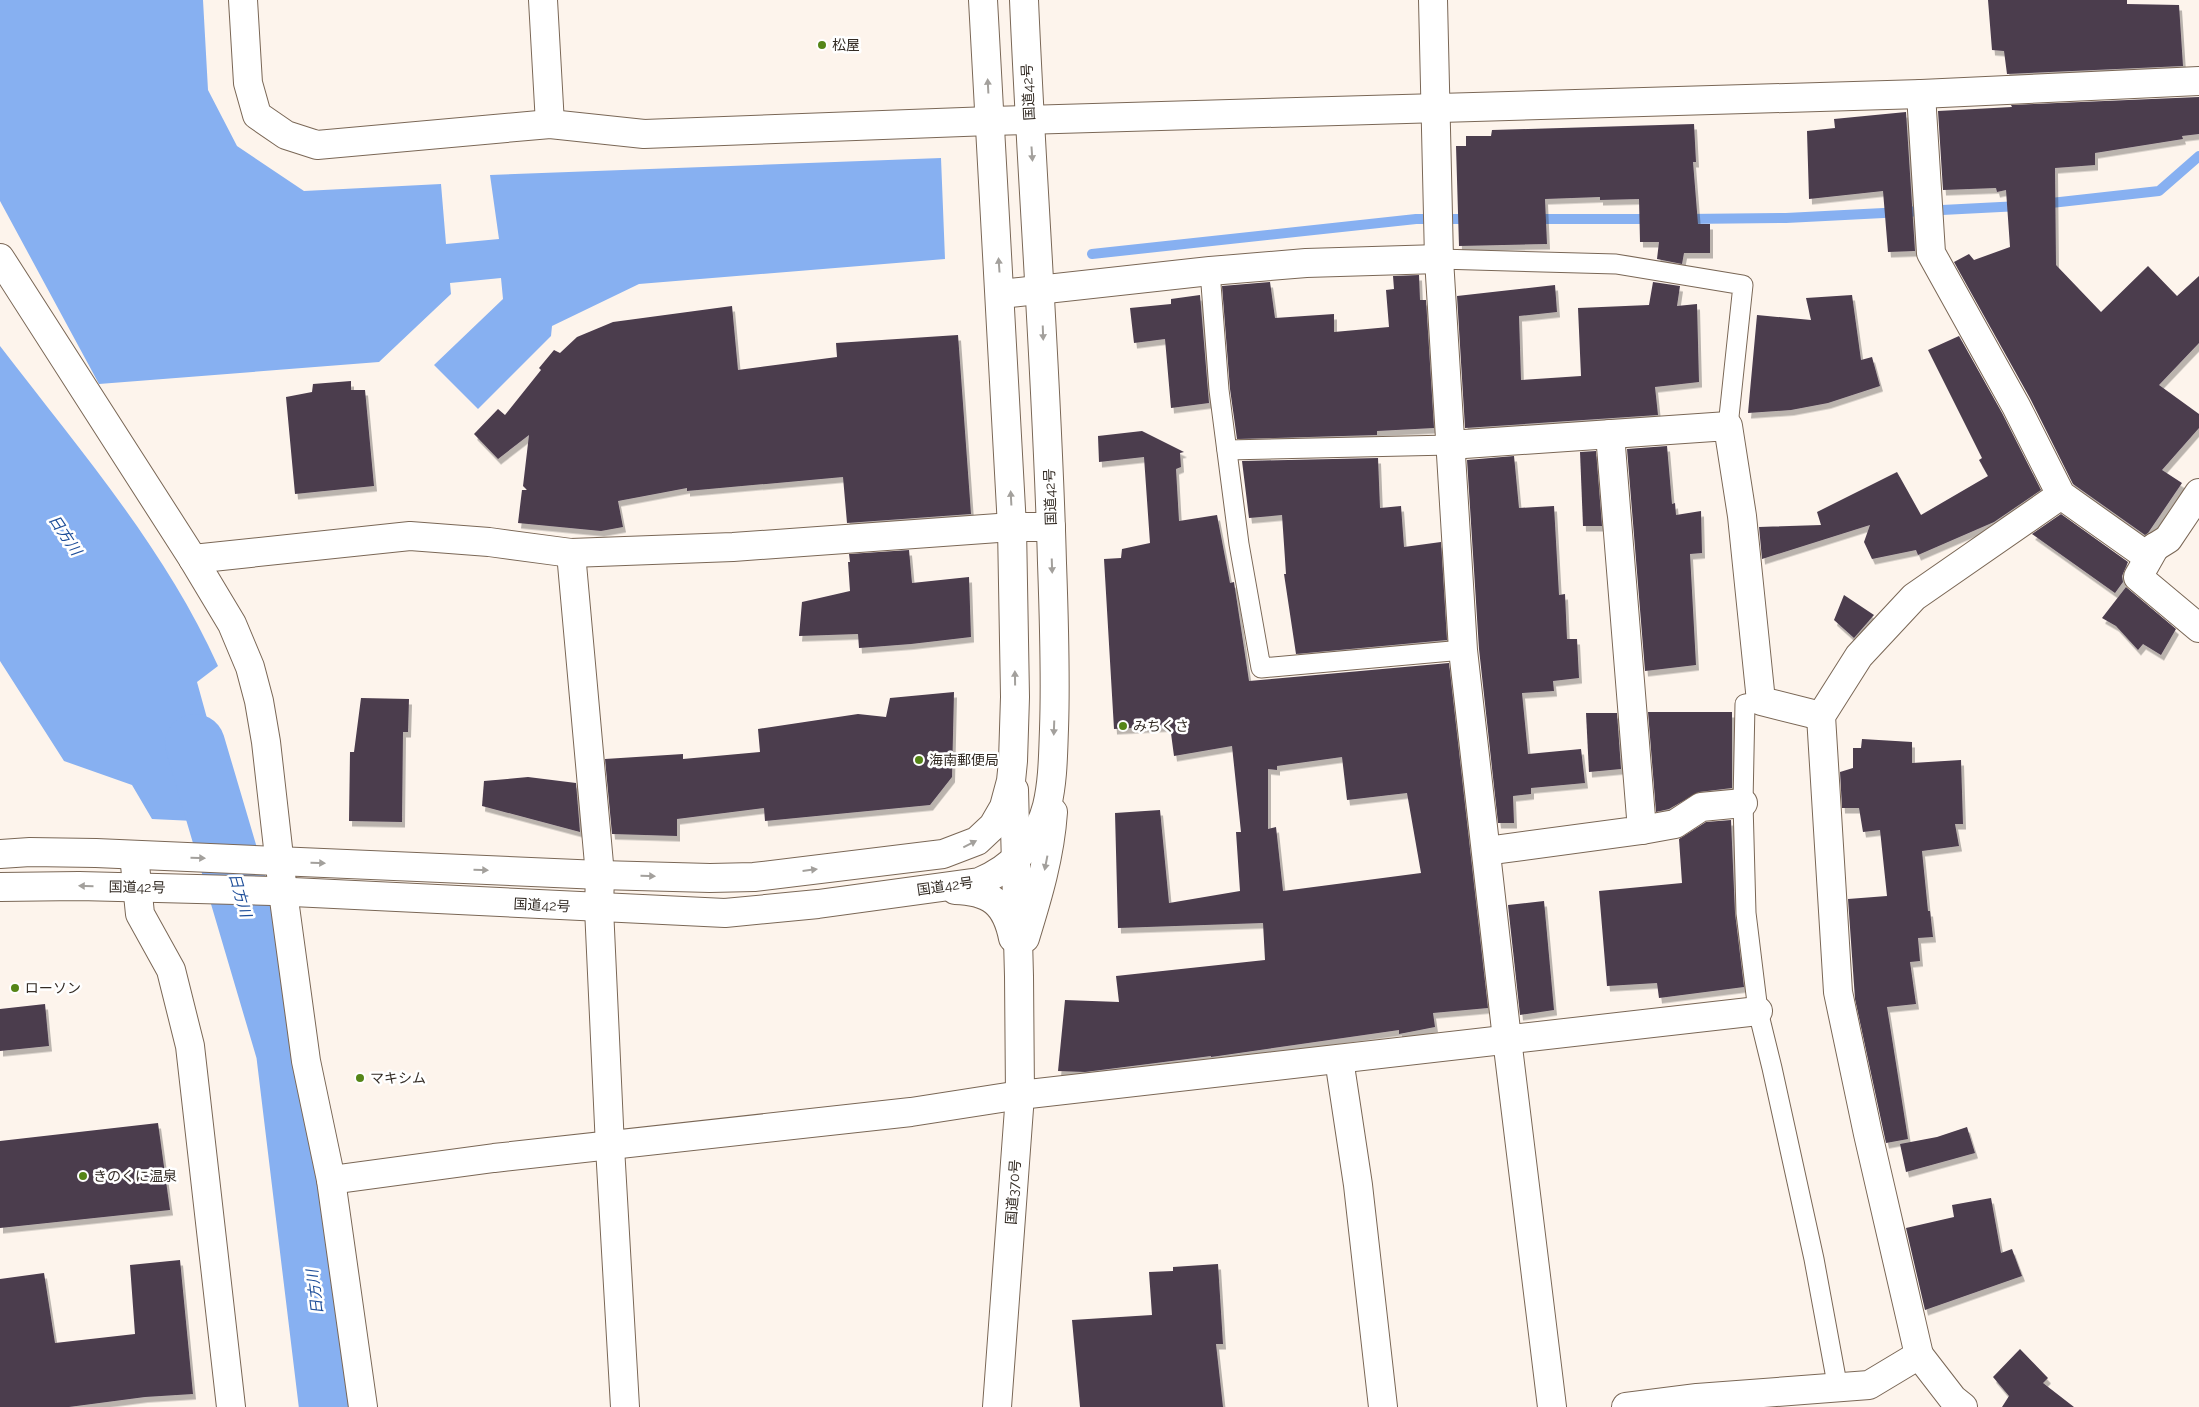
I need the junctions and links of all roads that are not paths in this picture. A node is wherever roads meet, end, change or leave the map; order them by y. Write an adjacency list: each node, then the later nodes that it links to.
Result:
1 (244, 0): 11 (main road)
2 (543, 0): 11 (main road)
3 (983, 0): 10 (main road, one-way to 3)
4 (1024, 0): 9 (main road, 国道42号)
5 (1433, 0): 8 (main road)
6 (2199, 81): 7 (main road)
7 (1921, 94): 8 (main road); 22 (main road)
8 (1436, 109): 9 (main road); 13 (main road)
9 (1030, 120): 10 (main road); 15 (main road, 国道42号, one-way to 15)
10 (990, 121): 11 (main road); 16 (main road, one-way to 10)
11 (550, 124)
12 (0, 258): 27 (main road)
13 (1439, 259): 14 (main road); 17 (lane); 19 (main road)
14 (1210, 271): 15 (main road); 20 (lane)
15 (1041, 290): 16 (main road); 24 (main road, 国道42号, one-way to 24)
16 (1000, 294): 23 (main road, one-way to 16)
17 (1728, 426): 18 (main road); 30 (main road)
18 (1610, 434): 19 (main road); 35 (main road)
19 (1450, 445): 20 (lane); 29 (main road)
20 (1227, 450): 29 (lane)
21 (2199, 493): 25 (main road)
22 (2061, 495): 25 (main road); 31 (main road)
23 (1012, 527): 24 (main road); 26 (main road); 32 (main road, one-way to 23)
24 (1051, 527): 33 (main road, 国道42号, one-way to 33)
25 (2155, 547): 28 (main road)
26 (571, 553): 27 (main road); 41 (main road)
27 (194, 559): 40 (main road)
28 (2199, 628)
29 (1463, 650): 36 (main road)
30 (1761, 701): 31 (main road); 34 (lane)
31 (1821, 716): 54 (main road)
32 (1013, 761): 39 (main road, 国道370号); 41 (main road, one-way to 32)
33 (1053, 763): 39 (main road, 国道42号); 47 (main road, 国道370号, one-way to 47)
34 (1743, 803): 35 (main road); 48 (lane)
35 (1642, 830): 36 (main road)
36 (1486, 851): 49 (main road)
37 (0, 854): 38 (main road)
38 (142, 855): 40 (main road, one-way to 40); 43 (main road)
39 (1016, 859): 44 (main road, 国道42号); 47 (main road, 国道370号)
40 (274, 861): 41 (main road, one-way to 41); 45 (main road)
41 (600, 875): 46 (main road)
42 (0, 887): 43 (main road, 国道42号, one-way to 42)
43 (145, 887): 45 (main road, 国道42号); 56 (main road)
44 (920, 890): 46 (main road, 国道42号); 47 (main road, 国道370号)
45 (277, 892): 46 (main road, 国道42号); 53 (main road)
46 (599, 908): 52 (main road)
47 (1019, 976): 51 (main road, 国道370号)
48 (1758, 1011): 49 (main road); 55 (lane)
49 (1507, 1040): 50 (main road); 61 (main road)
50 (1339, 1059): 51 (main road); 60 (main road)
51 (1020, 1095): 52 (main road); 59 (main road, 国道370号)
52 (610, 1146): 53 (main road); 58 (main road)
53 (331, 1180): 57 (main road)
54 (1919, 1355): 55 (main road); 63 (main road)
55 (1836, 1398): 62 (main road)
56 (232, 1407)
57 (363, 1407)
58 (625, 1407)
59 (997, 1407)
60 (1383, 1407)
61 (1552, 1407)
62 (1626, 1407)
63 (1963, 1407)

